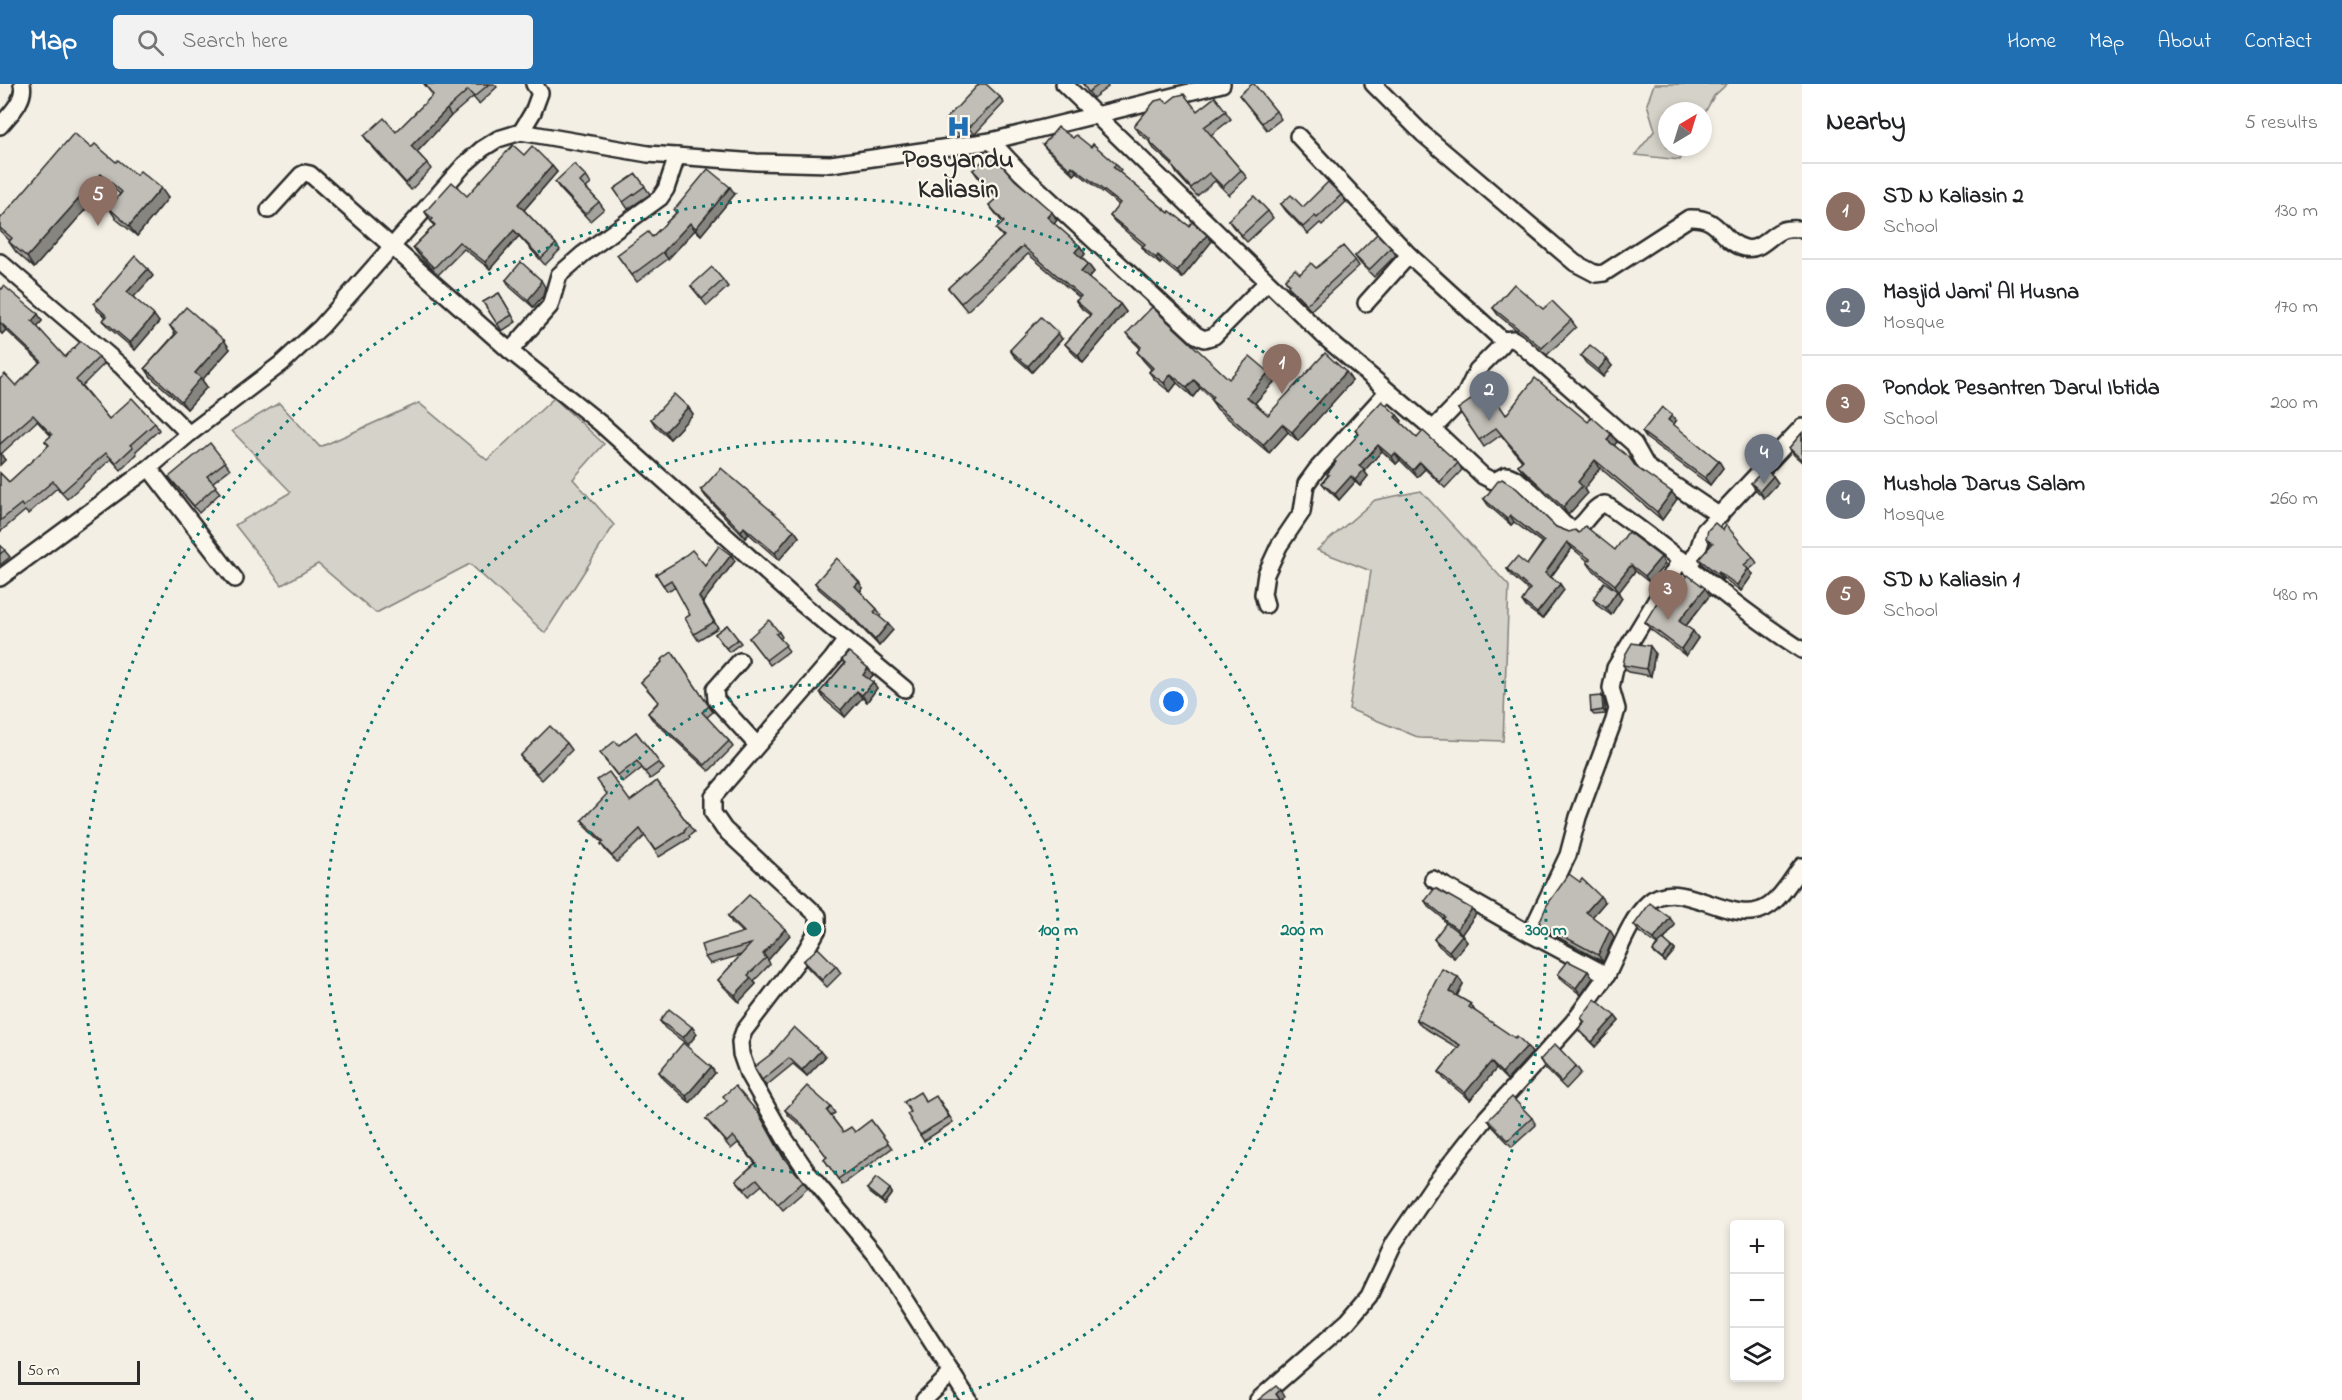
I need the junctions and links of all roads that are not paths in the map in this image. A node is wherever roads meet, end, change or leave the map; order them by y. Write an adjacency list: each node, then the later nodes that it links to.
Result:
1 (22, 84): 7 (street)
2 (534, 84): 8 (street)
3 (1064, 84): 6 (street)
4 (1222, 84): 6 (street)
5 (1373, 84): 13 (street)
6 (1094, 115): 10 (street); 17 (street)
7 (0, 126)
8 (521, 132): 11 (street); 14 (street)
9 (1298, 136): 15 (street)
10 (992, 141): 11 (street); 17 (street)
11 (678, 156): 20 (street)
12 (269, 210): 14 (street)
13 (1802, 229)
14 (393, 248): 20 (street); 24 (street)
15 (1409, 255): 18 (street); 19 (street)
16 (0, 262): 24 (street)
17 (1267, 282): 21 (street)
18 (1366, 303)
19 (1502, 340): 23 (street); 26 (street)
20 (510, 351): 31 (street)
21 (1387, 392): 23 (street); 30 (street)
22 (1802, 427): 26 (street)
23 (1433, 429): 27 (street)
24 (189, 434): 25 (street)
25 (149, 468): 28 (street); 29 (street)
26 (1720, 516): 27 (street)
27 (1685, 562): 32 (street); 38 (street)
28 (0, 578)
29 (235, 579)
30 (1266, 605)
31 (846, 640): 34 (street); 35 (street)
32 (1802, 650)
33 (740, 661): 35 (street)
34 (905, 689)
35 (757, 745): 40 (street)
36 (1802, 866): 39 (street)
37 (1434, 879): 38 (street)
38 (1530, 934): 39 (street)
39 (1607, 975): 43 (street)
40 (952, 1373): 41 (street); 42 (street)
41 (924, 1400)
42 (969, 1400)
43 (1258, 1400)

